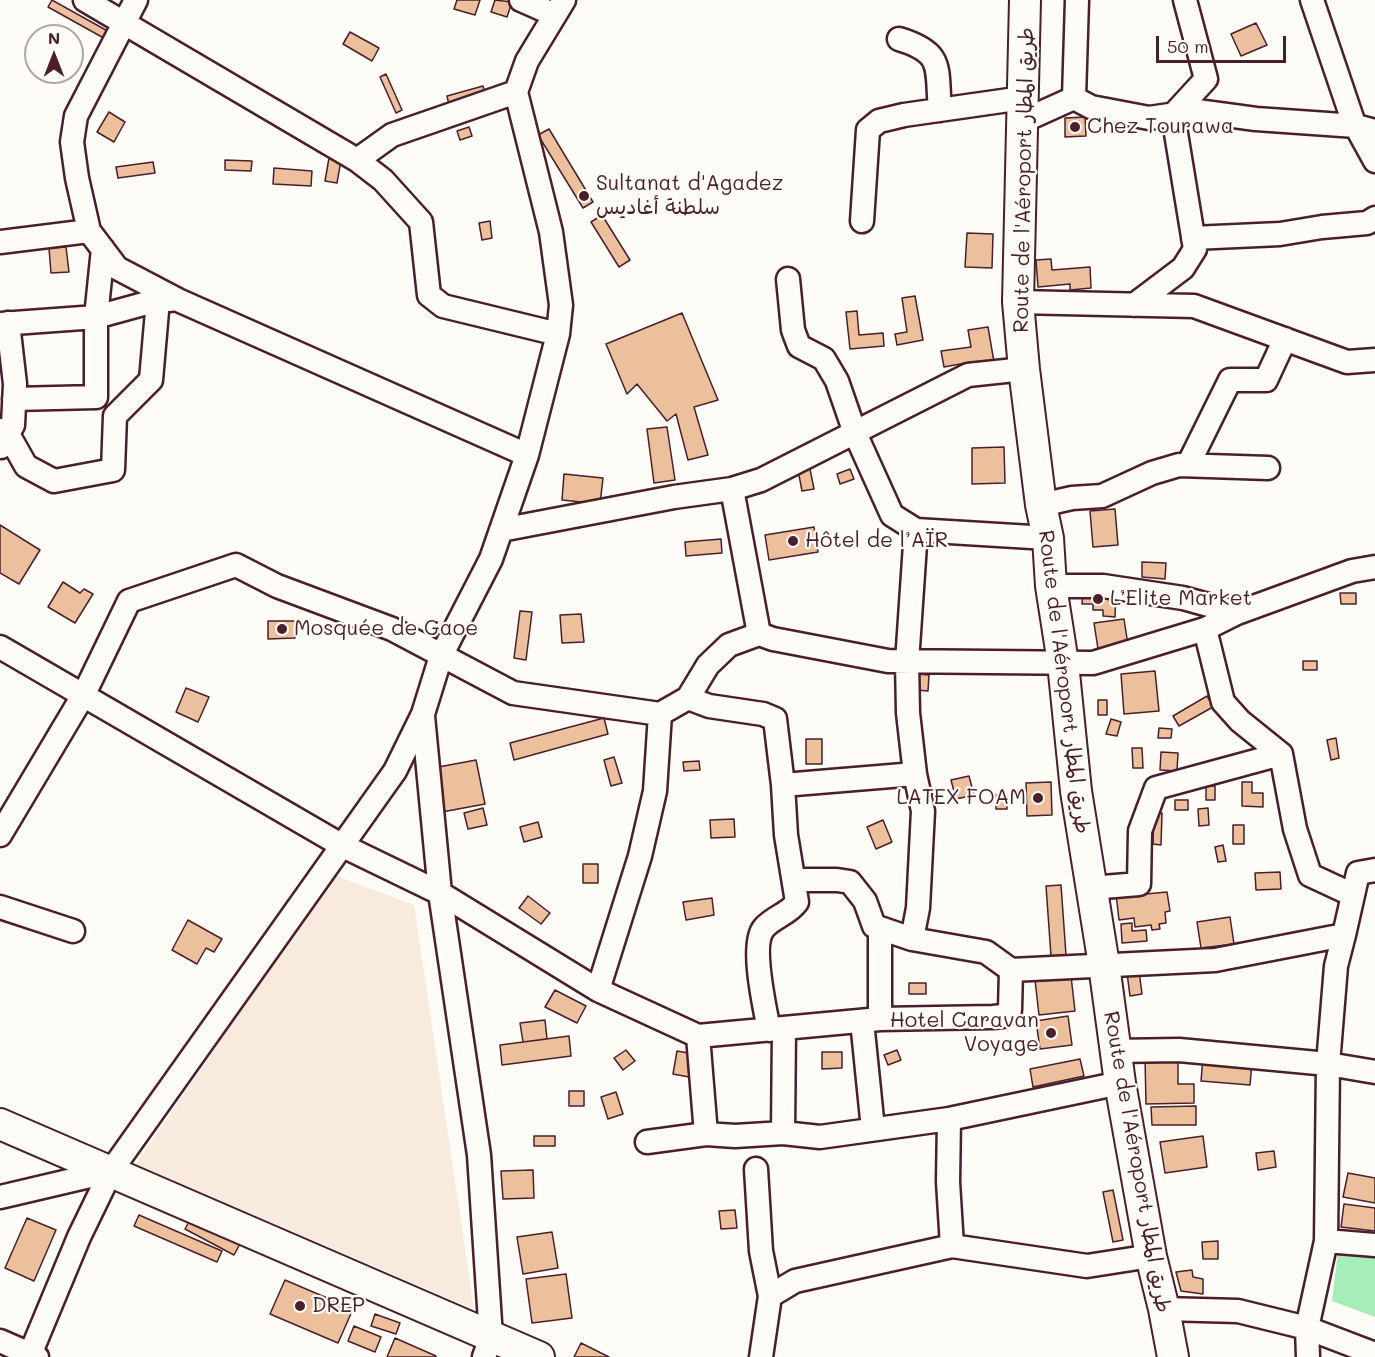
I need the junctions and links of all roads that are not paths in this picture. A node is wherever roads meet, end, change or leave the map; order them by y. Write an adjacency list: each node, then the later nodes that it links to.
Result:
1 (85, 0): 9 (street)
2 (136, 0): 9 (street)
3 (521, 0): 8 (street)
4 (1025, 0): 14 (main road, Route de l'Aéroport طريق المطار)
5 (1077, 0): 12 (street)
6 (1185, 0): 15 (street)
7 (1312, 0): 16 (street)
8 (559, 8): 11 (street)
9 (124, 22): 17 (street); 22 (street)
10 (899, 39): 13 (street)
11 (516, 92): 17 (street); 30 (street)
12 (1074, 98): 14 (street); 15 (street)
13 (940, 110): 14 (street); 20 (street)
14 (1023, 110): 26 (main road, Route de l'Aéroport طريق المطار)
15 (1173, 115): 16 (street); 21 (street)
16 (1365, 129): 18 (street)
17 (357, 160): 30 (street)
18 (1375, 160)
19 (1375, 218): 21 (street)
20 (862, 221)
21 (1193, 238): 27 (street)
22 (96, 240): 23 (street); 25 (street); 28 (street)
23 (0, 242)
24 (788, 279): 37 (street)
25 (168, 300): 28 (street); 36 (street); 39 (street)
26 (1018, 302): 27 (street); 33 (main road, Route de l'Aéroport طريق المطار)
27 (1134, 305): 31 (street)
28 (96, 316): 29 (street); 34 (street)
29 (4, 324): 35 (street)
30 (558, 334): 39 (street)
31 (1285, 339): 32 (street); 40 (street)
32 (1375, 360)
33 (1024, 369): 37 (street); 43 (main road, Route de l'Aéroport طريق المطار)
34 (96, 397): 35 (street); 36 (street)
35 (14, 399): 38 (street)
36 (115, 416): 38 (street)
37 (855, 433): 42 (street); 45 (street)
38 (3, 437)
39 (527, 455): 44 (street)
40 (1188, 465): 41 (street); 43 (street)
41 (1268, 468)
42 (732, 489): 44 (street); 51 (street)
43 (1041, 505): 46 (main road, Route de l'Aéroport طريق المطار)
44 (501, 530): 53 (street)
45 (916, 530): 46 (street); 54 (street)
46 (1048, 538): 48 (main road, Route de l'Aéroport طريق المطار)
47 (1375, 567): 49 (street)
48 (1051, 586): 49 (street); 55 (main road, Route de l'Aéroport طريق المطار)
49 (1237, 613): 50 (street)
50 (1204, 629): 55 (street); 60 (street)
51 (759, 634): 54 (street); 57 (street)
52 (0, 646): 56 (street)
53 (441, 656): 56 (street); 58 (street); 59 (street)
54 (907, 662): 55 (street); 61 (street)
55 (1063, 663): 67 (main road, Route de l'Aéroport طريق المطار)
56 (84, 694): 63 (street); 64 (street)
57 (688, 698): 59 (street); 62 (street)
58 (423, 714): 64 (street); 68 (street)
59 (660, 714): 77 (street)
60 (1281, 754): 67 (street); 69 (street)
61 (915, 774): 62 (street); 74 (street)
62 (783, 785): 66 (street)
63 (0, 835)
64 (341, 845): 68 (street); 92 (street)
65 (1375, 870): 69 (street)
66 (794, 880): 71 (street); 79 (street)
67 (1091, 888): 75 (main road, Route de l'Aéroport طريق المطار)
68 (440, 892): 77 (street); 102 (street)
69 (1353, 895): 73 (street)
70 (0, 907): 72 (street)
71 (880, 928): 74 (street); 78 (street)
72 (73, 931)
73 (1344, 934): 75 (street); 82 (street)
74 (912, 939): 76 (street)
75 (1104, 965): 76 (street); 81 (main road, Route de l'Aéroport طريق المطار)
76 (1011, 970): 78 (street)
77 (597, 990): 80 (street)
78 (871, 1020): 79 (street); 87 (street)
79 (776, 1029): 80 (street); 88 (street)
80 (698, 1036): 89 (street)
81 (1115, 1051): 82 (street); 84 (main road, Route de l'Aéroport طريق المطار)
82 (1328, 1064): 83 (street); 94 (street)
83 (1375, 1072)
84 (1120, 1083): 85 (street); 97 (main road, Route de l'Aéroport طريق المطار)
85 (949, 1119): 87 (street); 96 (street)
86 (0, 1124): 92 (main road)
87 (873, 1129): 88 (street)
88 (783, 1133): 89 (street)
89 (706, 1134): 90 (street)
90 (647, 1143)
91 (756, 1169): 98 (street)
92 (111, 1172): 93 (street); 102 (main road); 104 (street)
93 (0, 1197)
94 (1326, 1241): 95 (street); 100 (street)
95 (1375, 1245)
96 (952, 1246): 97 (street); 98 (street)
97 (1151, 1256): 99 (main road, Route de l'Aéroport طريق المطار)
98 (770, 1296): 106 (street)
99 (1164, 1309): 100 (street); 107 (main road, Route de l'Aéroport طريق المطار)
100 (1307, 1328): 103 (street); 108 (street)
101 (0, 1341): 104 (street)
102 (488, 1347): 105 (main road)
103 (1375, 1354)
104 (32, 1356)
105 (539, 1357)
106 (761, 1357)
107 (1173, 1357)
108 (1308, 1357)

